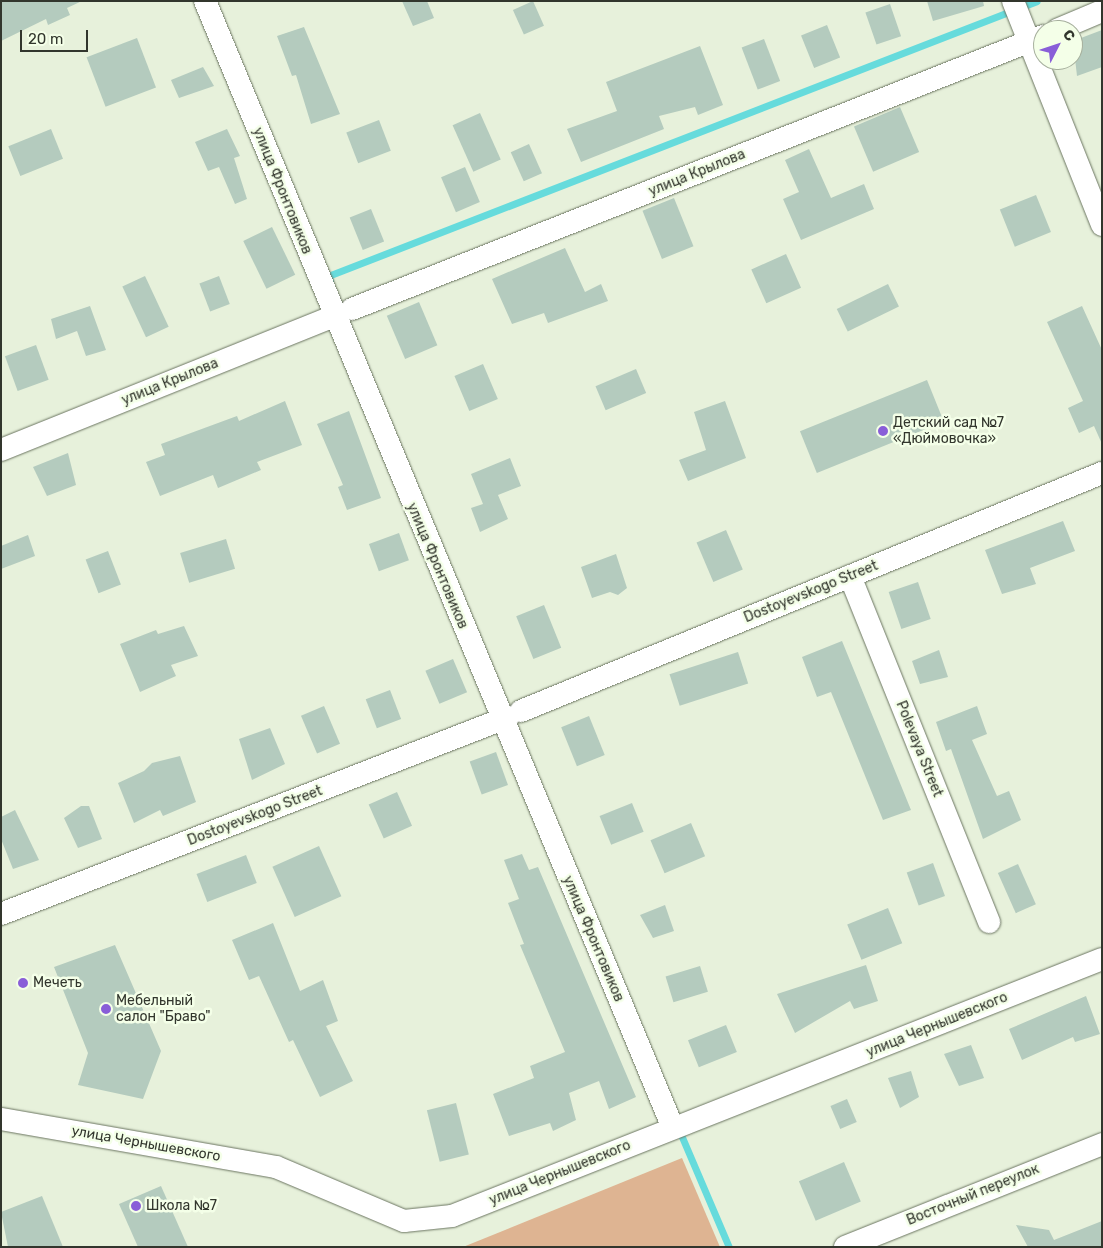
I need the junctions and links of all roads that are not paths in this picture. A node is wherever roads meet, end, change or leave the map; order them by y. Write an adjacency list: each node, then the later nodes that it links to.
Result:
1 (205, 1): 9 (street, улица Фронтовиков)
2 (1013, 1): 5 (street)
3 (1102, 11): 4 (street)
4 (1081, 20)
5 (1033, 34)
6 (1033, 40): 9 (street, улица Крылова)
7 (1047, 70): 8 (street)
8 (1102, 225)
9 (341, 313): 10 (street, улица Крылова); 13 (street, улица Фронтовиков)
10 (1, 450)
11 (1102, 473): 12 (street, Dostoyevskogo Street)
12 (850, 576): 13 (street, Dostoyevskogo Street); 15 (street, Polevaya Street)
13 (510, 717): 14 (street, Dostoyevskogo Street); 18 (street, улица Фронтовиков)
14 (1, 914)
15 (989, 922)
16 (1102, 960): 18 (street, улица Чернышевского)
17 (1, 1119): 18 (street, улица Чернышевского)
18 (674, 1128)
19 (1102, 1144): 20 (street, Восточный переулок)
20 (845, 1247)

